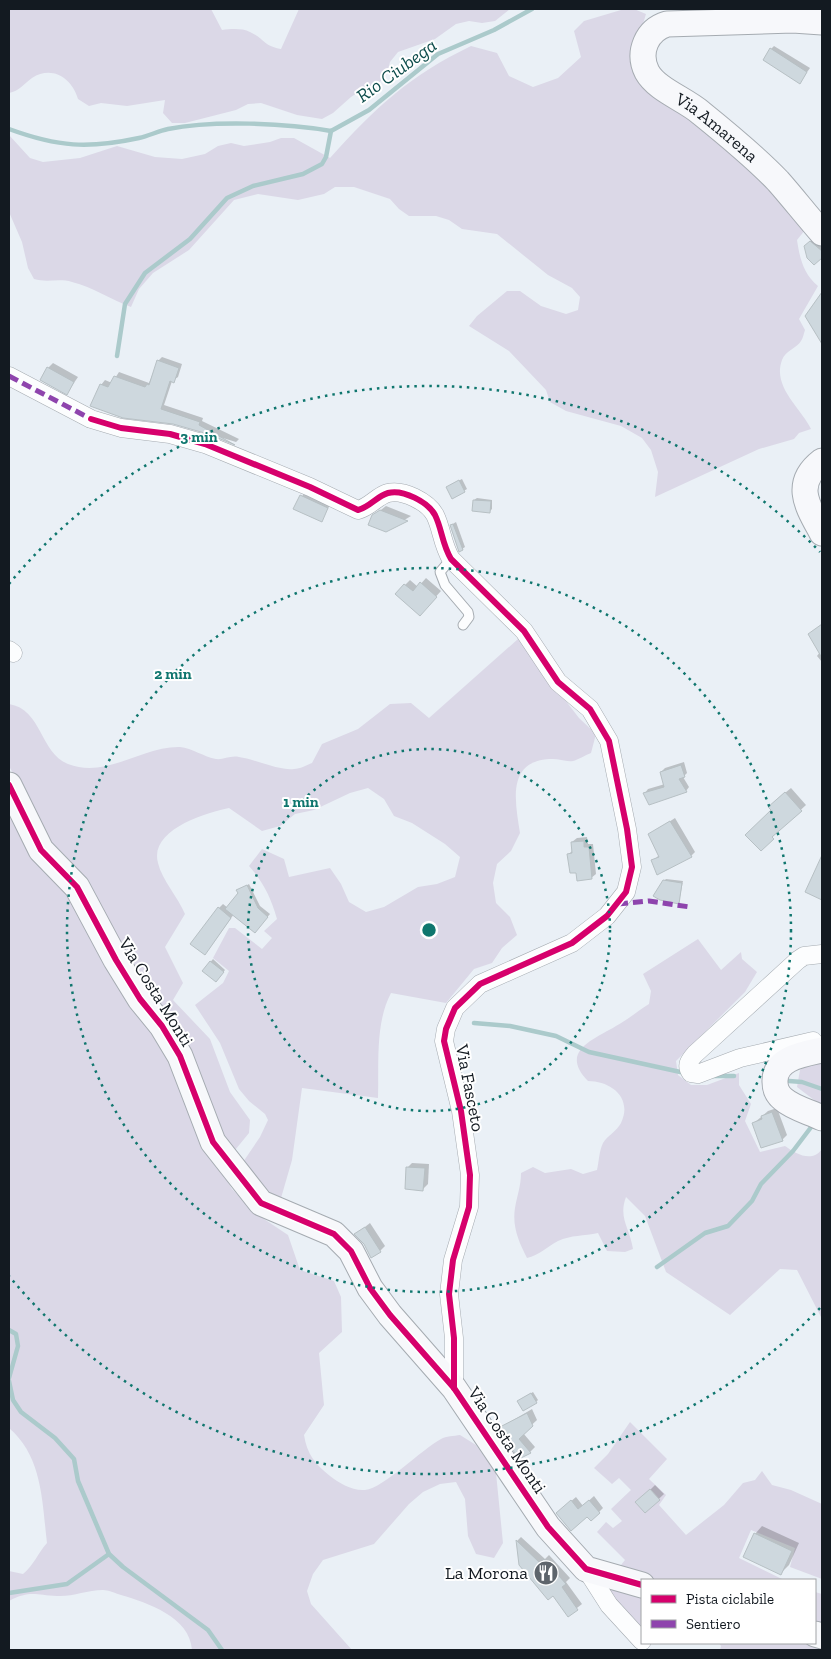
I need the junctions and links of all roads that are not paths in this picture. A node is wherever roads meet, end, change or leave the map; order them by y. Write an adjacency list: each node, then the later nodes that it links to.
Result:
1 (822, 22): 2 (street, Via Amarena)
2 (822, 233)
3 (9, 376): 6 (street)
4 (822, 461): 5 (street)
5 (822, 533)
6 (451, 559): 7 (lane); 13 (street, Via Fasceto)
7 (463, 625)
8 (9, 785): 13 (street, Via Costa Monti)
9 (822, 954): 10 (street)
10 (822, 1040)
11 (822, 1050): 12 (street)
12 (822, 1118)
13 (454, 1388): 14 (street, Via Costa Monti)
14 (586, 1569): 15 (street); 16 (street)
15 (641, 1585)
16 (641, 1640)

